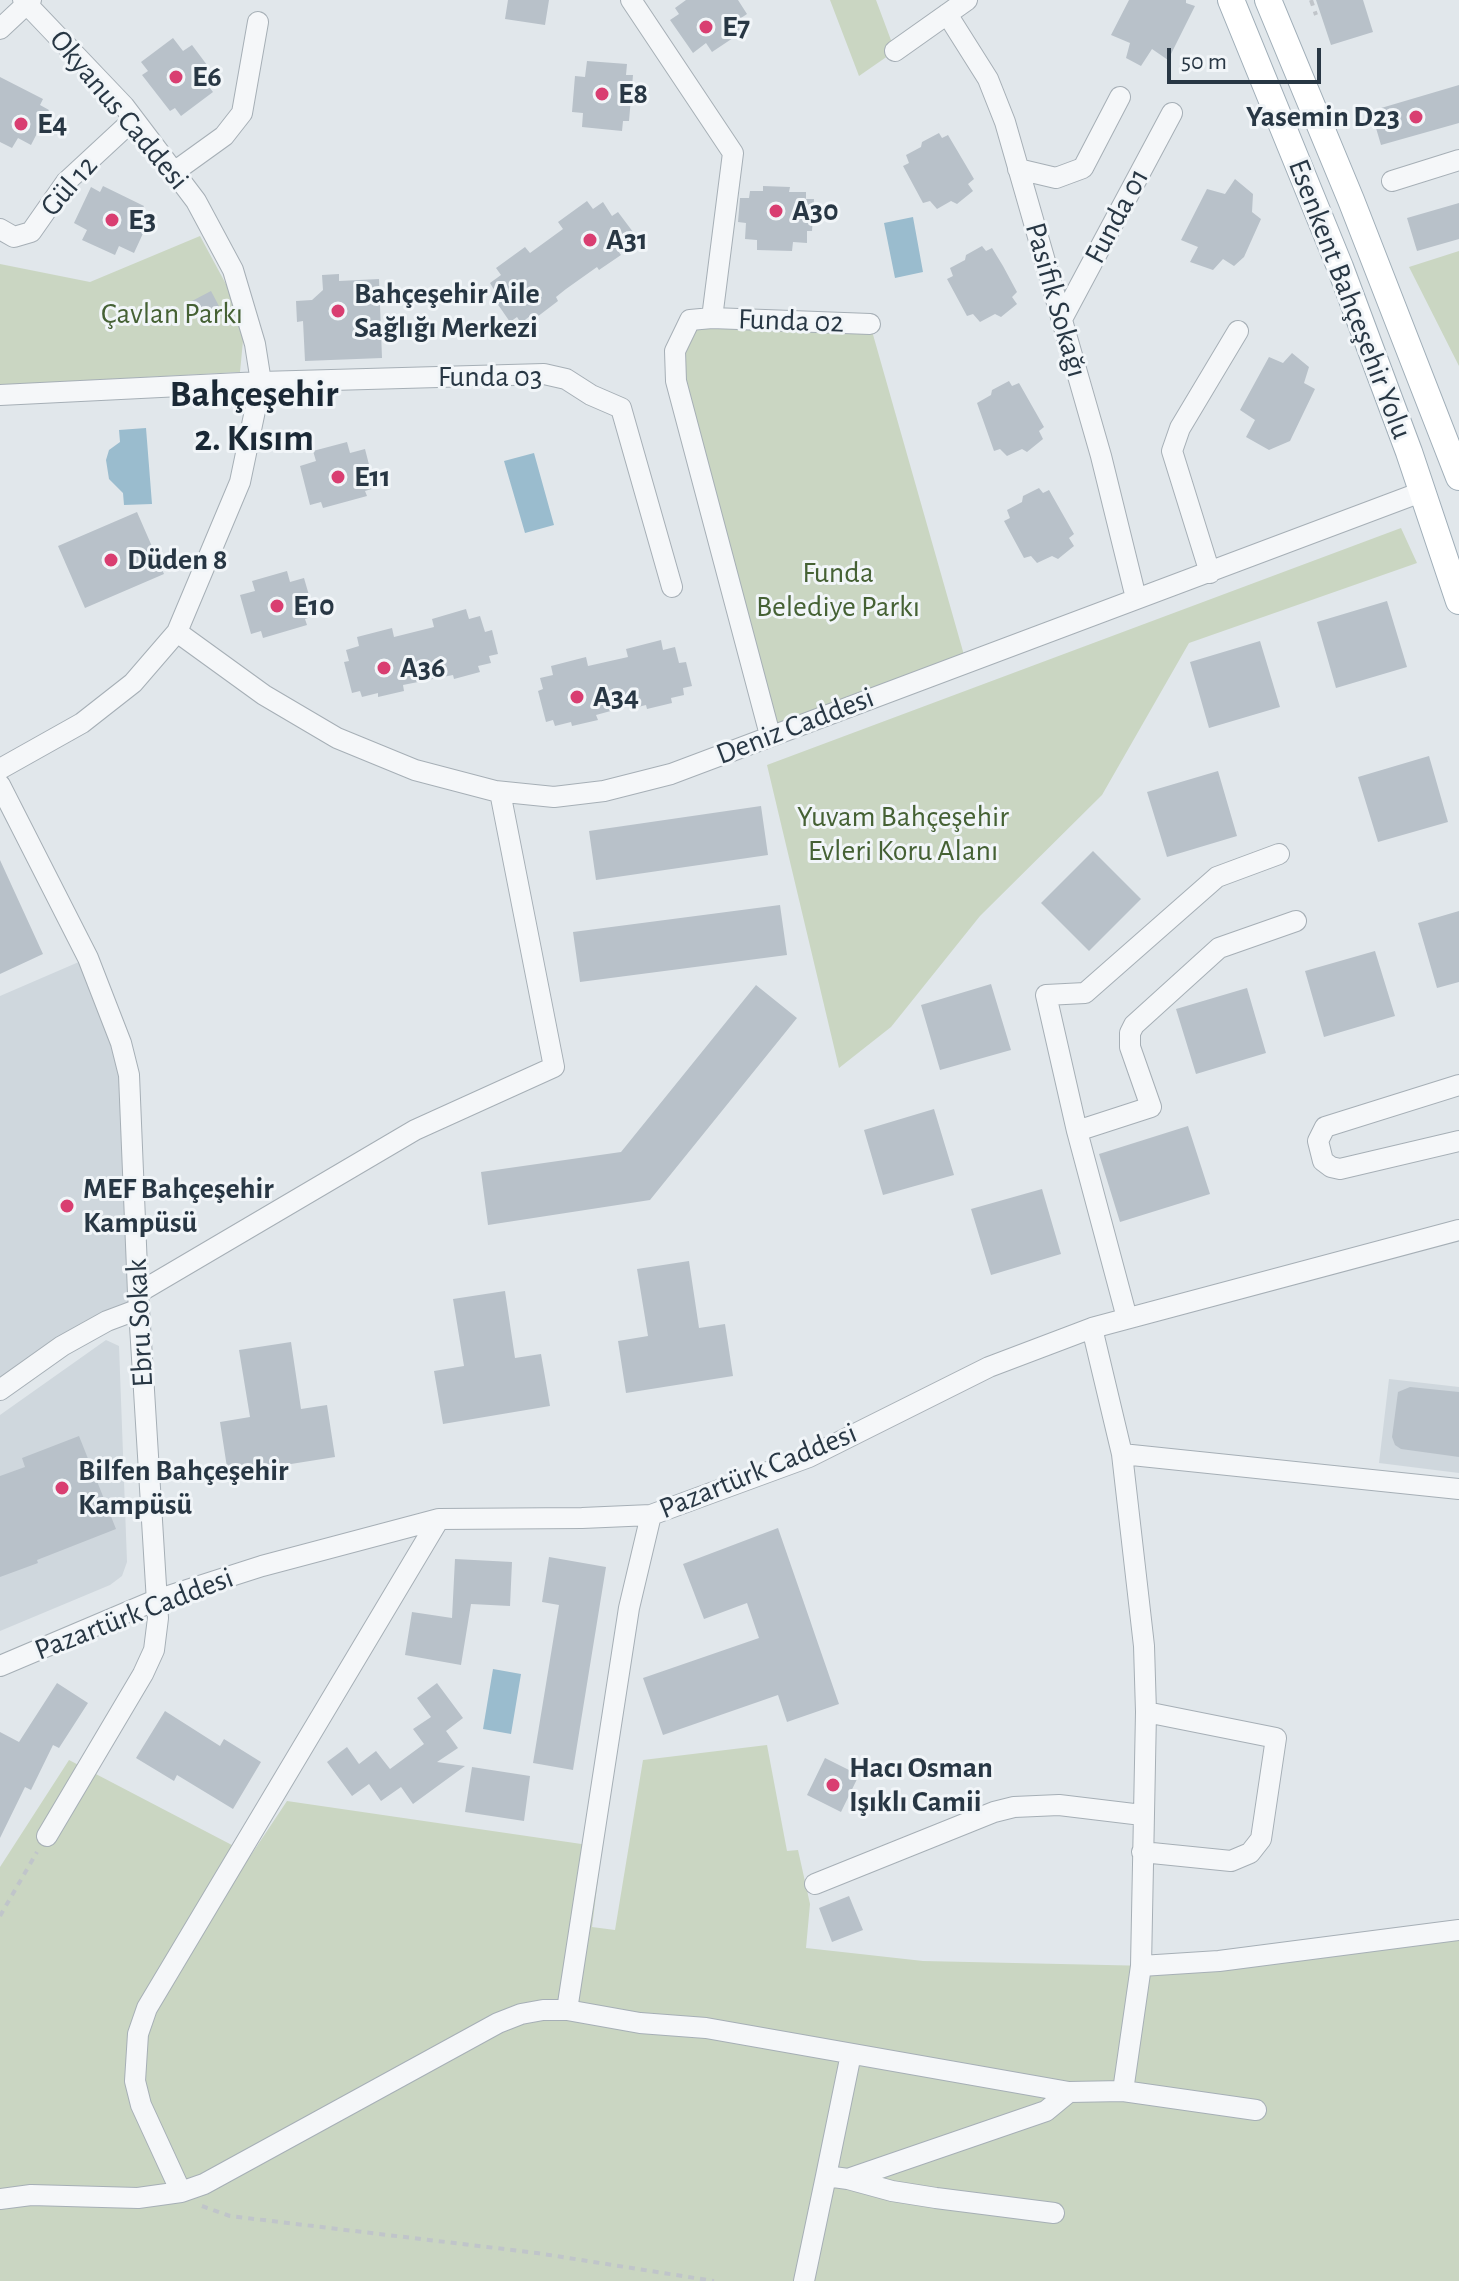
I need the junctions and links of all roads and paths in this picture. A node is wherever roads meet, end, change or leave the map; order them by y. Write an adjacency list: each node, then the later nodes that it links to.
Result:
1 (631, 0): 20 (street)
2 (967, 0): 7 (street)
3 (1231, 0): 27 (main road, Esenkent Bahçeşehir Yolu)
4 (1268, 0): 26 (main road, Esenkent Bahçeşehir Yolu)
5 (1311, 0): 8 (path)
6 (27, 1): 10 (street); 14 (street, Okyanus Caddesi)
7 (947, 14): 11 (street); 16 (street, Pasifik Sokağı)
8 (1316, 15)
9 (258, 22): 17 (street)
10 (0, 29)
11 (895, 51)
12 (1120, 97): 16 (street, Funda 01)
13 (1172, 113): 21 (street, Funda 01)
14 (134, 119): 17 (street, Okyanus Caddesi); 19 (street, Gül 12)
15 (1459, 160): 18 (street)
16 (1018, 169): 21 (street, Pasifik Sokağı)
17 (174, 172): 24 (street, Okyanus Caddesi)
18 (1392, 181)
19 (0, 229)
20 (712, 318): 22 (street, Funda 02); 33 (street)
21 (1062, 319): 30 (street, Pasifik Sokağı)
22 (870, 324)
23 (1238, 331): 28 (street)
24 (261, 382): 25 (street, Funda 03); 29 (street, Funda 03); 32 (street, Okyanus Caddesi)
25 (0, 395)
26 (1459, 477): 27 (main road)
27 (1424, 491): 28 (street, Deniz Caddesi); 31 (main road, Esenkent Bahçeşehir Yolu)
28 (1210, 573): 30 (street, Deniz Caddesi)
29 (672, 587)
30 (1136, 598): 33 (street, Deniz Caddesi)
31 (1459, 601)
32 (177, 632): 34 (street, Okyanus Caddesi); 36 (street, Deniz Caddesi)
33 (770, 735): 36 (street, Deniz Caddesi)
34 (0, 769)
35 (0, 785): 43 (street, Ebru Sokak)
36 (500, 792): 43 (street)
37 (1279, 854): 40 (street)
38 (1296, 921): 40 (street)
39 (1459, 1085): 41 (street)
40 (1077, 1131): 44 (street)
41 (1459, 1141)
42 (1459, 1230): 44 (street, Pazartürk Caddesi)
43 (139, 1301): 46 (street); 51 (street, Ebru Sokak)
44 (1127, 1318): 45 (street, Pazartürk Caddesi)
45 (1092, 1328): 47 (street); 49 (street, Pazartürk Caddesi)
46 (0, 1390)
47 (1122, 1454): 48 (street); 53 (street)
48 (1459, 1489)
49 (651, 1515): 50 (street, Pazartürk Caddesi); 61 (street)
50 (439, 1519): 51 (street, Pazartürk Caddesi); 68 (street)
51 (156, 1600): 52 (street, Pazartürk Caddesi); 55 (street, Ebru Sokak)
52 (0, 1666)
53 (1146, 1712): 54 (street); 56 (street)
54 (1142, 1815): 56 (street); 57 (street)
55 (47, 1836): 58 (path)
56 (1142, 1852): 60 (street)
57 (815, 1884)
58 (0, 1916)
59 (1459, 1930): 60 (street)
60 (1141, 1966): 63 (street)
61 (567, 2010): 62 (street); 68 (street)
62 (851, 2054): 64 (street); 66 (street)
63 (1123, 2091): 64 (street); 65 (street)
64 (1069, 2092): 67 (street)
65 (1256, 2110)
66 (826, 2176): 67 (street); 72 (street)
67 (848, 2179): 70 (street)
68 (181, 2192): 69 (street); 71 (path)
69 (0, 2199)
70 (1054, 2213)
71 (714, 2281)
72 (804, 2281)

